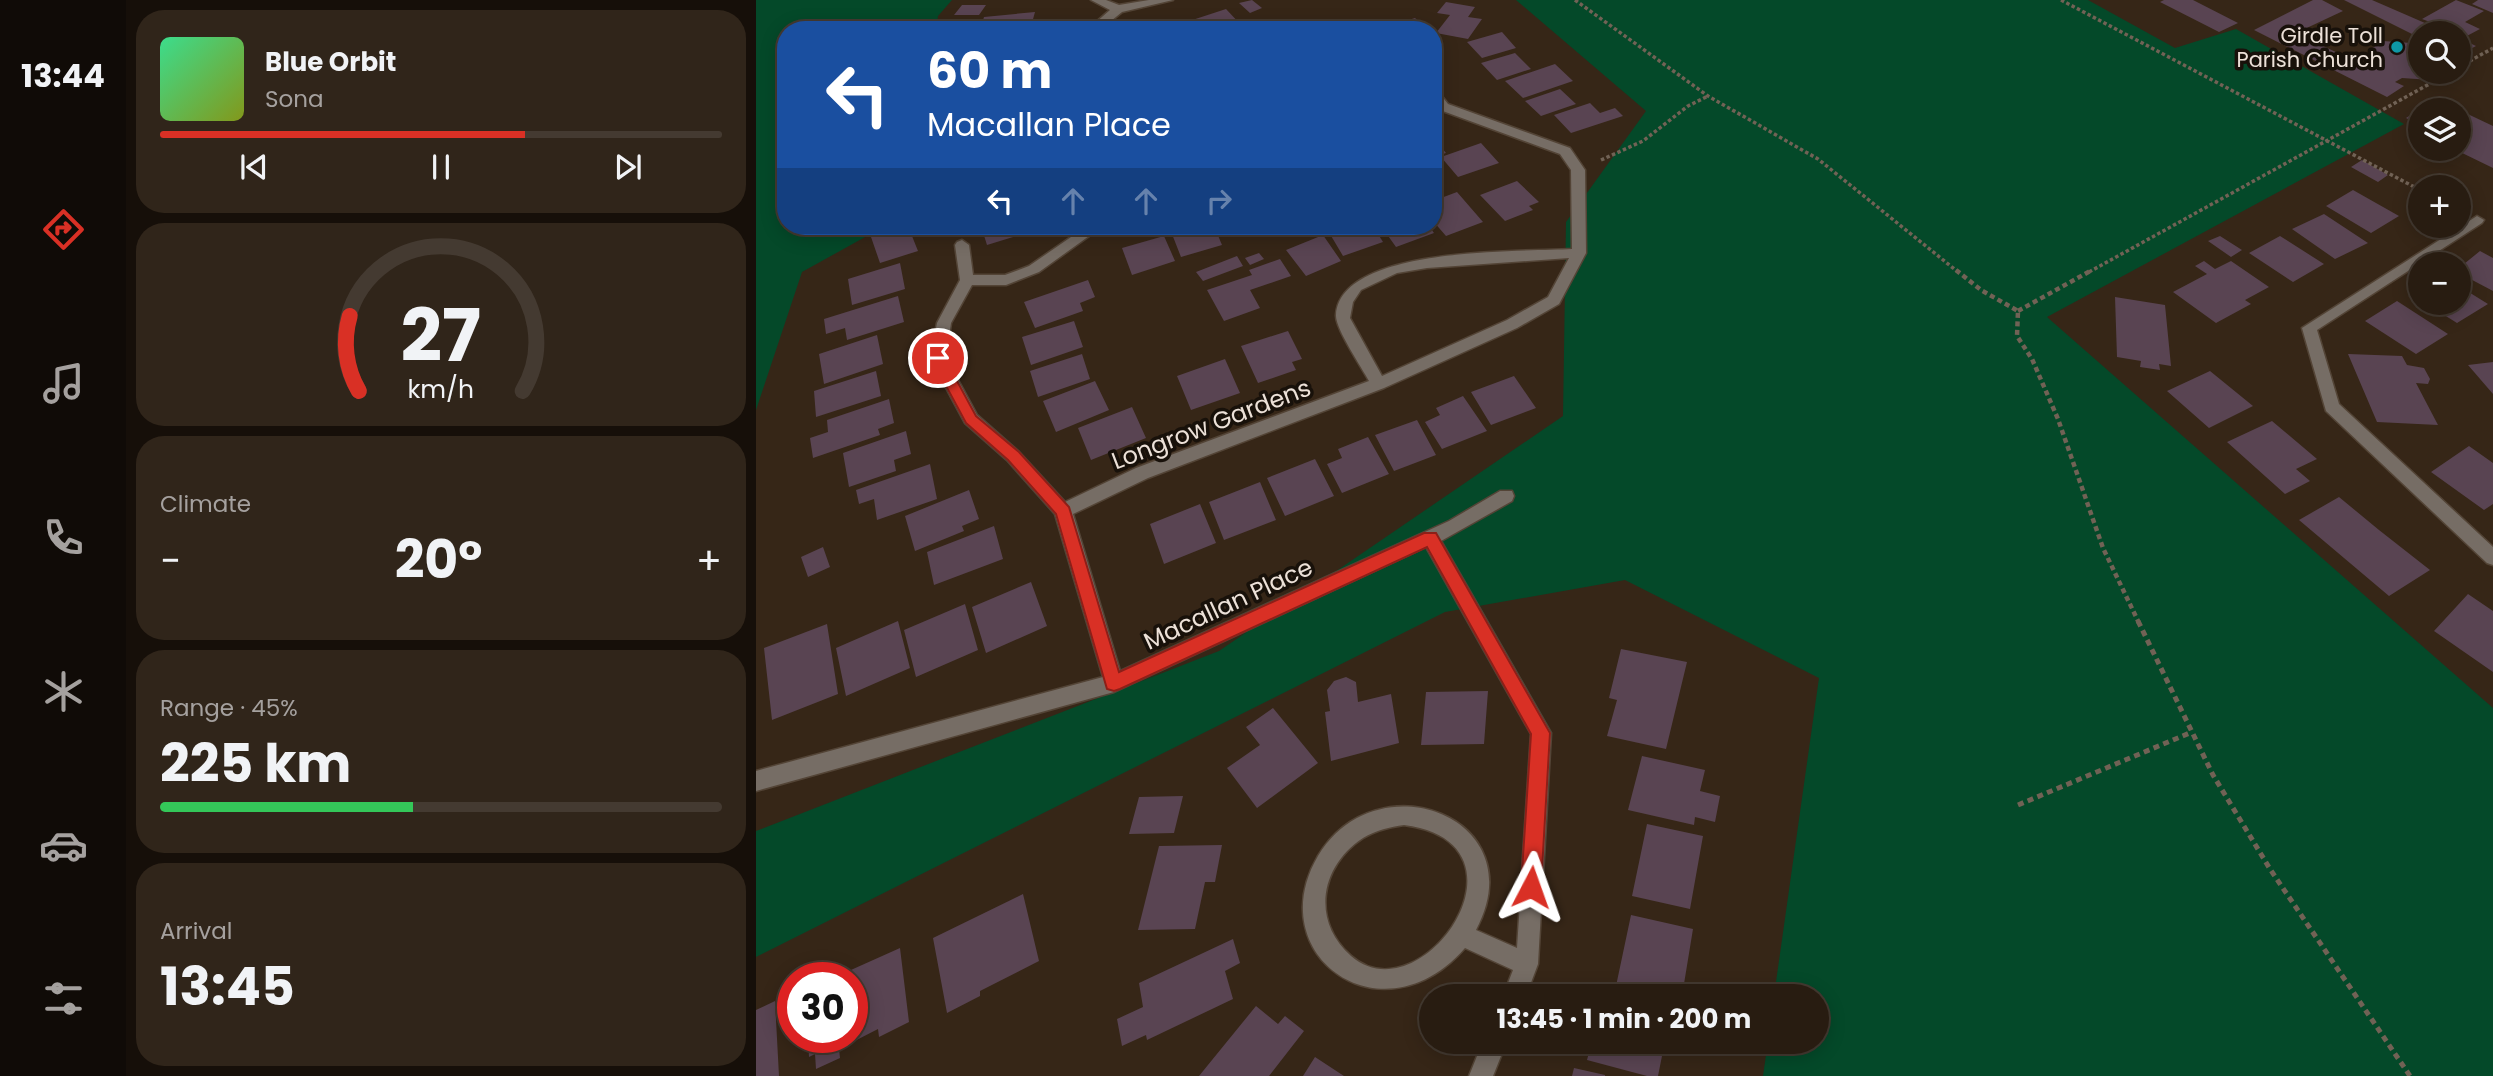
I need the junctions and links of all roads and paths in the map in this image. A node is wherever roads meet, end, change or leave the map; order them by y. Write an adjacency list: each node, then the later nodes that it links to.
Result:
1 (1097, 0): 5 (street)
2 (1167, 0): 5 (street)
3 (1575, 0): 10 (path)
4 (2061, 0): 12 (path)
5 (1118, 9): 6 (street)
6 (1104, 21)
7 (2493, 48): 8 (path)
8 (2471, 60)
9 (2430, 84): 12 (path)
10 (1708, 96): 13 (path); 20 (path)
11 (1442, 104): 13 (street)
12 (2328, 141): 14 (path); 20 (path)
13 (1578, 170): 18 (street, Longrow Gardens)
14 (2408, 184)
15 (2477, 220): 25 (street)
16 (1083, 235): 19 (street)
17 (962, 245): 19 (street)
18 (1579, 253): 21 (street, Longrow Gardens); 21 (street)
19 (967, 279): 23 (street)
20 (2018, 311): 27 (path)
21 (1378, 384): 23 (street, Longrow Gardens)
22 (1506, 496): 24 (street, Macallan Place)
23 (1063, 511): 26 (street)
24 (1430, 538): 26 (street, Macallan Place); 31 (street)
25 (2490, 549)
26 (1114, 683): 28 (street, Macallan Place)
27 (2192, 732): 29 (path); 35 (path)
28 (756, 781)
29 (2018, 805)
30 (1464, 936): 30 (street); 31 (street)
31 (1527, 964): 32 (street)
32 (1519, 984)
33 (1490, 1054): 34 (street)
34 (1481, 1076)
35 (2410, 1076)

